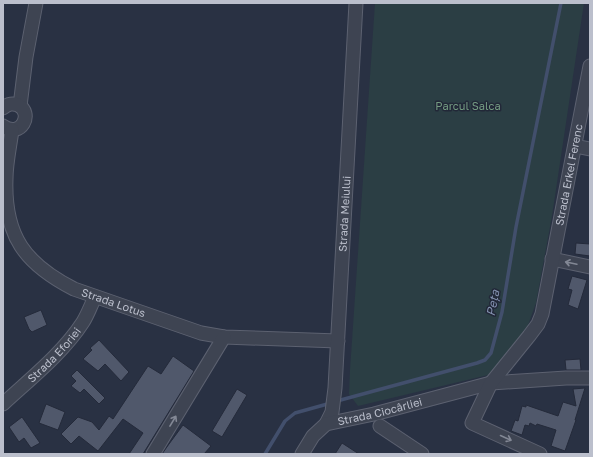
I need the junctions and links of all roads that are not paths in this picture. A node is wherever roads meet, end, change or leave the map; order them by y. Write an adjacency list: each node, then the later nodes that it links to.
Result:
1 (36, 3): 4 (street)
2 (356, 3): 13 (street, Strada Meiului)
3 (590, 66): 7 (street, Strada Erkel Ferenc)
4 (20, 106): 5 (street); 6 (street)
5 (3, 108)
6 (8, 128): 11 (street, Strada Lotus)
7 (575, 146): 8 (street); 9 (street, Strada Erkel Ferenc)
8 (590, 149)
9 (552, 259): 10 (street, one-way to 9); 15 (street, Strada Erkel Ferenc)
10 (590, 267)
11 (95, 297): 12 (street, Strada Lotus); 16 (street, Strada Eforiei)
12 (224, 337): 13 (street, Strada Lotus); 19 (street, one-way to 12)
13 (338, 341): 17 (street, Strada Meiului)
14 (590, 378): 15 (street, Strada Ciocârliei)
15 (491, 383): 17 (street, Strada Ciocârliei); 22 (street, Strada Erkel Ferenc, one-way to 22)
16 (3, 404)
17 (329, 418): 20 (street, Strada Ciocârliei)
18 (380, 426): 21 (street)
19 (153, 454)
20 (302, 454)
21 (422, 454)
22 (540, 454)

